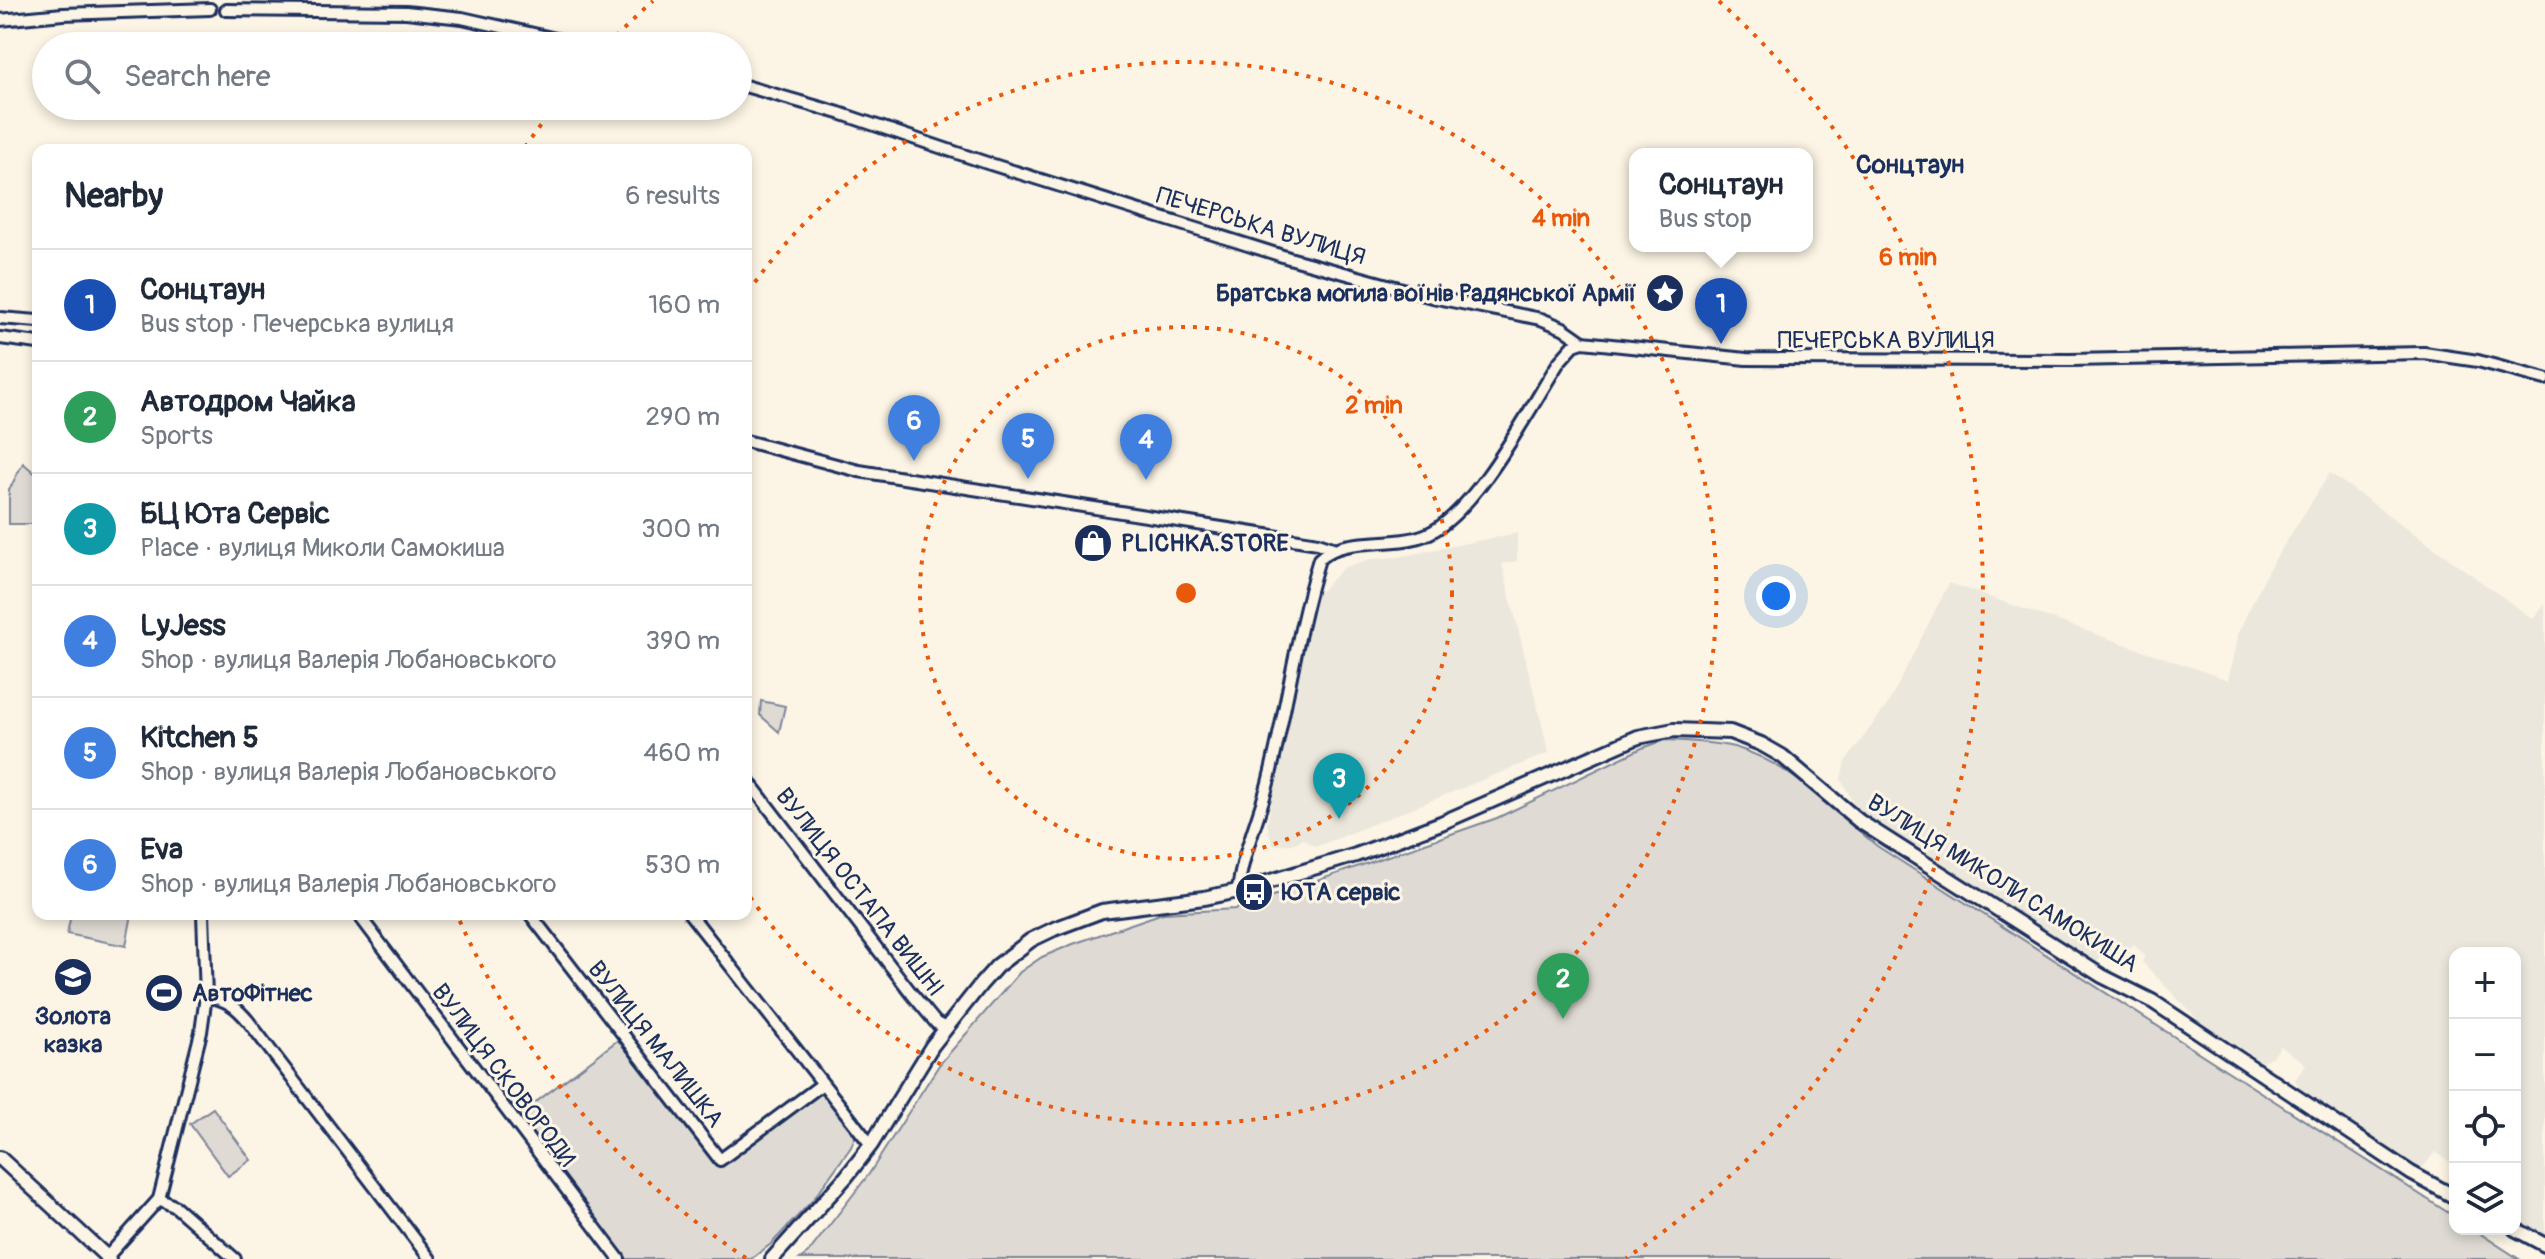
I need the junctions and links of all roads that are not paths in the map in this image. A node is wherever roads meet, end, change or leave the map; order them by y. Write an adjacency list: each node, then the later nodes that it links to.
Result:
1 (210, 9): 3 (street)
2 (226, 10): 4 (street)
3 (0, 20)
4 (525, 32)
5 (752, 88): 10 (street, ПЕЧЕРСЬКА ВУЛИЦЯ)
6 (0, 318): 7 (street)
7 (32, 321)
8 (0, 338): 9 (street)
9 (32, 342)
10 (1583, 342): 11 (street, ПЕЧЕРСЬКА ВУЛИЦЯ); 13 (street)
11 (2545, 379)
12 (752, 443): 13 (street)
13 (1333, 548): 15 (street)
14 (752, 786): 21 (street, ВУЛИЦЯ ОСТАПА ВИШНІ)
15 (1238, 891): 21 (street, ВУЛИЦЯ МИКОЛИ САМОКИША); 25 (street, ВУЛИЦЯ МИКОЛИ САМОКИША)
16 (203, 920): 20 (street)
17 (363, 920): 32 (street, ВУЛИЦЯ СКОВОРОДИ)
18 (535, 920): 22 (street, ВУЛИЦЯ МАЛИШКА)
19 (695, 920): 22 (street)
20 (206, 996): 26 (street); 31 (street)
21 (946, 1028): 23 (street, ВУЛИЦЯ МИКОЛИ САМОКИША)
22 (821, 1085): 23 (street)
23 (871, 1145): 33 (street, ВУЛИЦЯ МИКОЛИ САМОКИША)
24 (0, 1158): 29 (street)
25 (2449, 1194)
26 (159, 1199): 29 (street); 30 (street)
27 (2521, 1232): 28 (street)
28 (2545, 1245)
29 (108, 1258)
30 (235, 1259)
31 (430, 1259)
32 (619, 1259)
33 (772, 1259)

